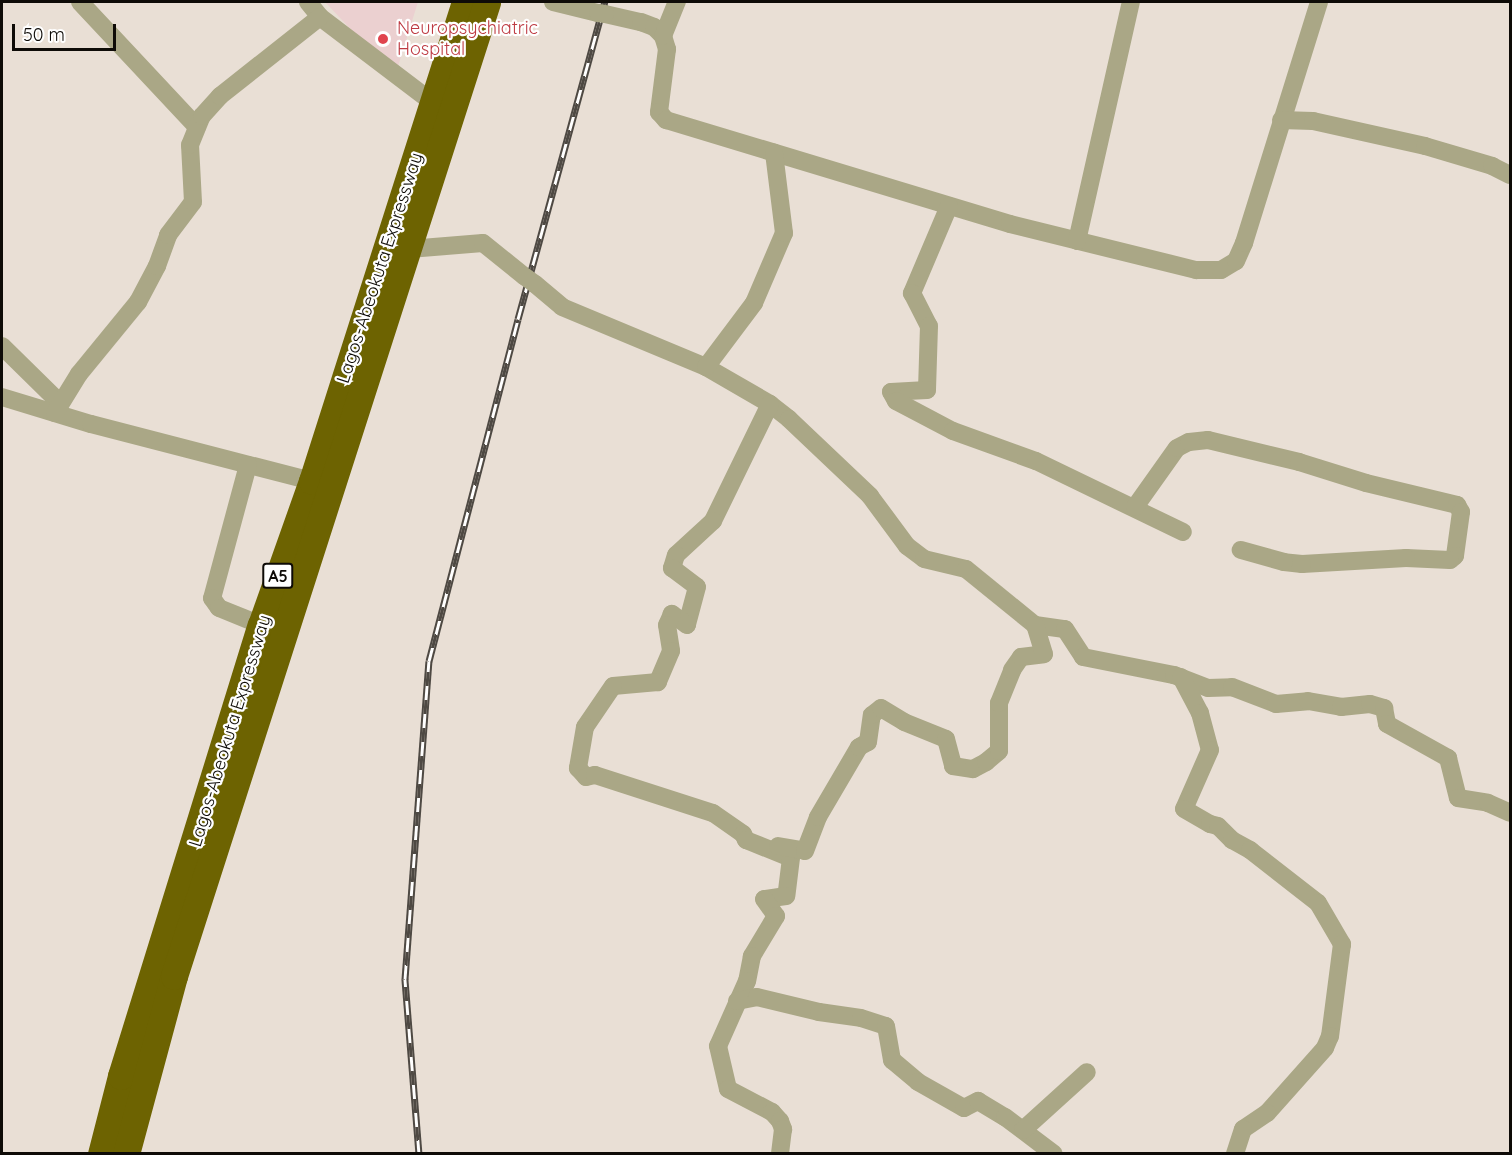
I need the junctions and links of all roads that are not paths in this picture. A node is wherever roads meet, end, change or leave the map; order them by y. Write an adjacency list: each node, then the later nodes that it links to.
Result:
1 (80, 2): 13 (street)
2 (308, 2): 9 (street)
3 (465, 2): 11 (highway, Lagos-Abeokuta Expressway / A5)
4 (487, 2): 18 (highway, Lagos-Abeokuta Expressway / A5)
5 (553, 2): 10 (street)
6 (677, 2): 10 (street)
7 (1131, 2): 17 (street)
8 (1319, 2): 12 (street)
9 (320, 17): 11 (street); 13 (street)
10 (663, 36): 14 (street)
11 (432, 102): 25 (highway, Lagos-Abeokuta Expressway / A5)
12 (1281, 120): 15 (street); 17 (street)
13 (197, 127): 23 (street)
14 (774, 153): 16 (street); 20 (street)
15 (1510, 175)
16 (950, 206): 17 (street); 26 (street)
17 (1077, 241)
18 (409, 249): 20 (street); 38 (highway, Lagos-Abeokuta Expressway / A5)
19 (2, 346): 23 (street)
20 (706, 367): 22 (street)
21 (2, 397): 23 (street)
22 (770, 404): 30 (street); 33 (street)
23 (57, 408): 24 (street)
24 (248, 465): 25 (street); 29 (street)
25 (312, 481): 29 (highway, Lagos-Abeokuta Expressway / A5)
26 (1135, 507): 27 (street); 28 (street)
27 (1183, 532)
28 (1240, 550)
29 (261, 625): 37 (highway, Lagos-Abeokuta Expressway / A5)
30 (1035, 625): 31 (street); 33 (street)
31 (1181, 677): 32 (street); 41 (street)
32 (1510, 813)
33 (746, 840): 34 (street)
34 (737, 1001): 36 (street); 39 (street)
35 (1087, 1072): 36 (street)
36 (1023, 1130): 40 (street)
37 (101, 1154)
38 (126, 1154)
39 (780, 1154)
40 (1054, 1154)
41 (1234, 1154)

